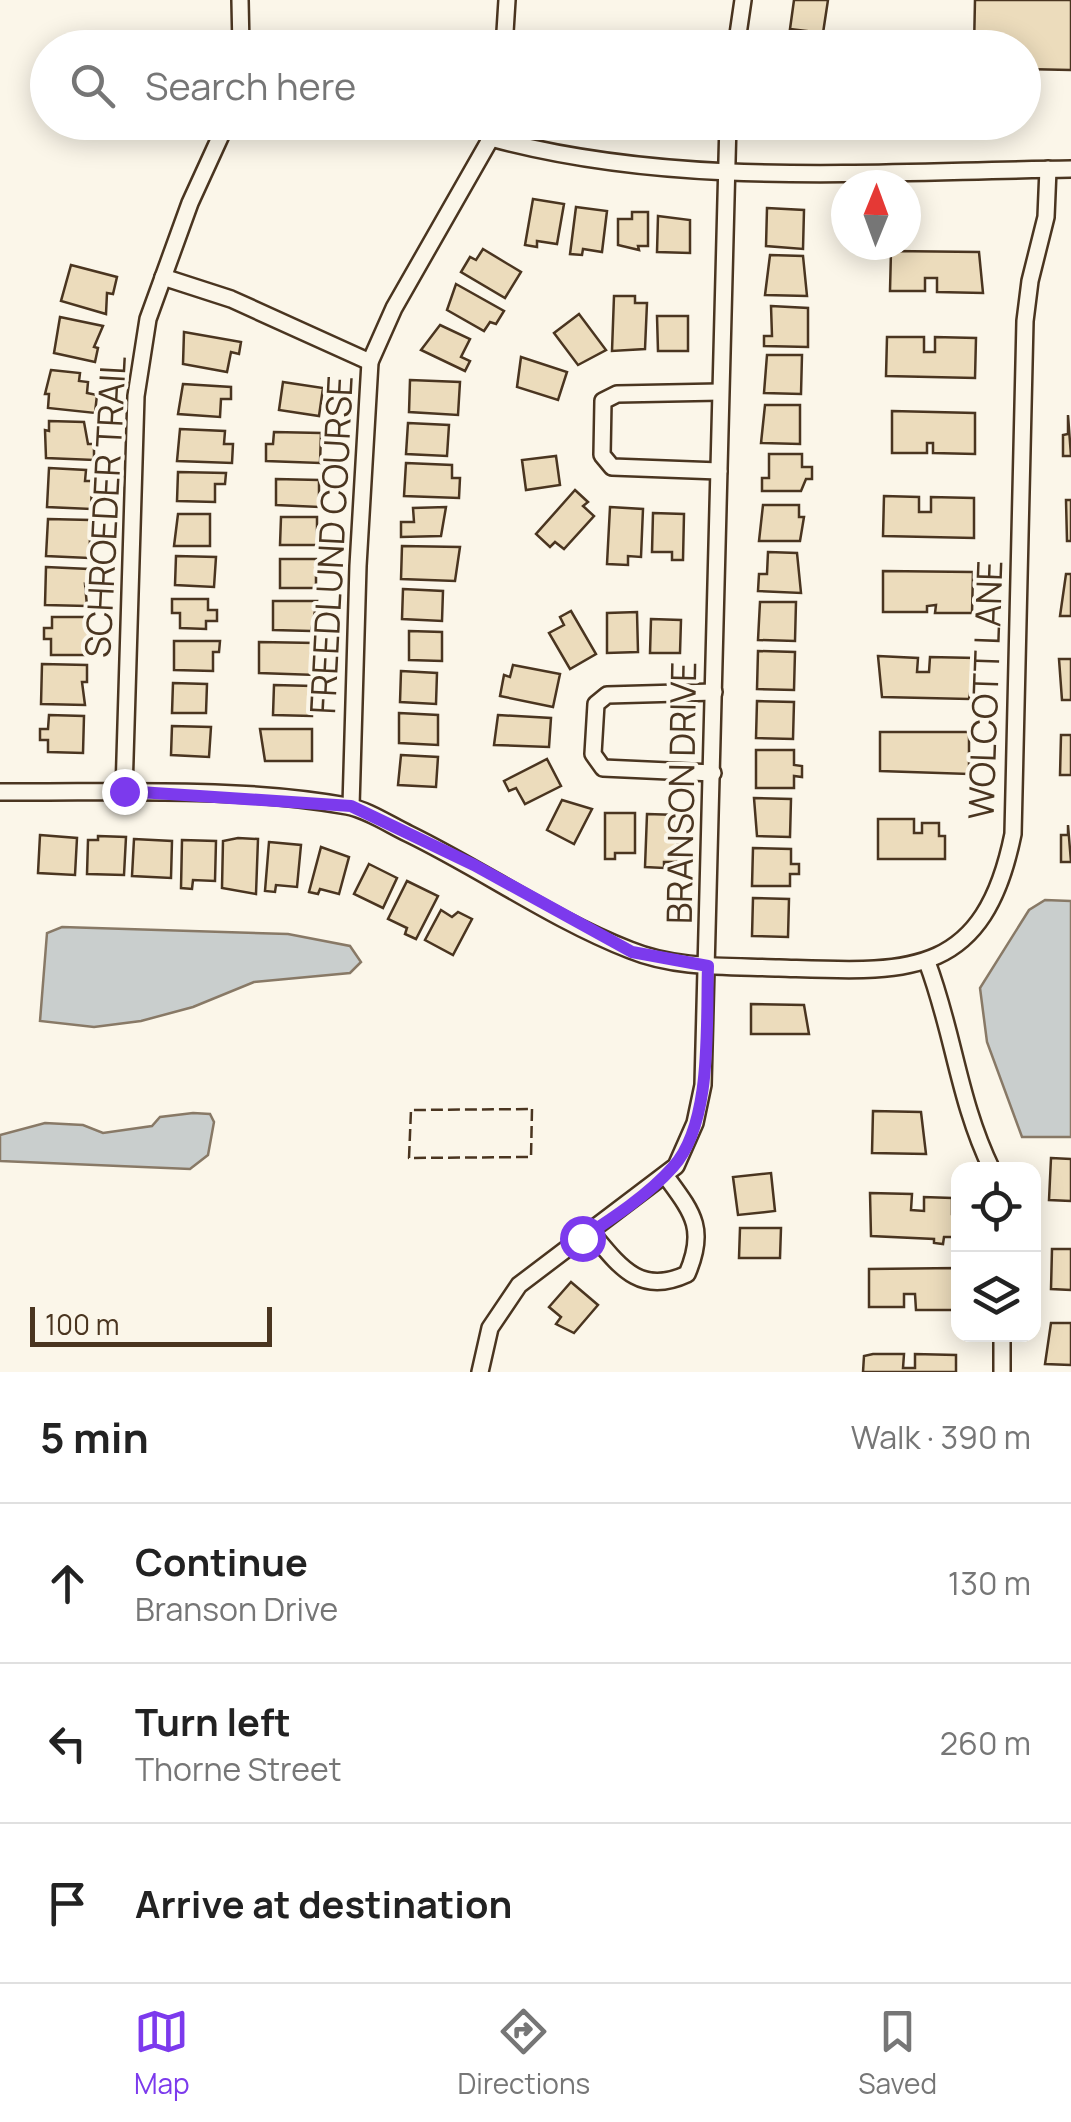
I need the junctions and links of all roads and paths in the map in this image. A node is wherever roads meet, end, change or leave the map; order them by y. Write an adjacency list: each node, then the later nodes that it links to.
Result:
1 (240, 0): 4 (street)
2 (508, 0): 5 (street)
3 (743, 0): 6 (street)
4 (241, 30)
5 (506, 30)
6 (739, 30)
7 (220, 140): 14 (street, SCHROEDER TRAIL)
8 (486, 140): 15 (street, FREEDLUND COURSE)
9 (517, 140): 12 (street)
10 (726, 140): 12 (street, BRANSON DRIVE)
11 (1071, 169): 13 (street)
12 (723, 170): 13 (street); 16 (street, BRANSON DRIVE)
13 (1048, 170): 23 (street, WOLCOTT LANE)
14 (164, 277): 15 (street); 20 (street, SCHROEDER TRAIL)
15 (370, 362): 22 (street, FREEDLUND COURSE)
16 (720, 392): 17 (street, BRANSON DRIVE); 17 (street)
17 (719, 471): 18 (street, BRANSON DRIVE)
18 (714, 692): 19 (street, BRANSON DRIVE); 19 (street)
19 (712, 773): 24 (street, BRANSON DRIVE)
20 (124, 791): 21 (street); 22 (street)
21 (0, 792)
22 (351, 806): 24 (street, WOLCOTT LANE)
23 (928, 962): 24 (street, WOLCOTT LANE); 25 (street)
24 (708, 966): 26 (street, BRANSON DRIVE)
25 (989, 1162)
26 (665, 1174): 27 (street, BRANSON DRIVE); 27 (street)
27 (591, 1232): 29 (street, BRANSON DRIVE)
28 (1002, 1342): 30 (street)
29 (480, 1372)
30 (1002, 1372)

